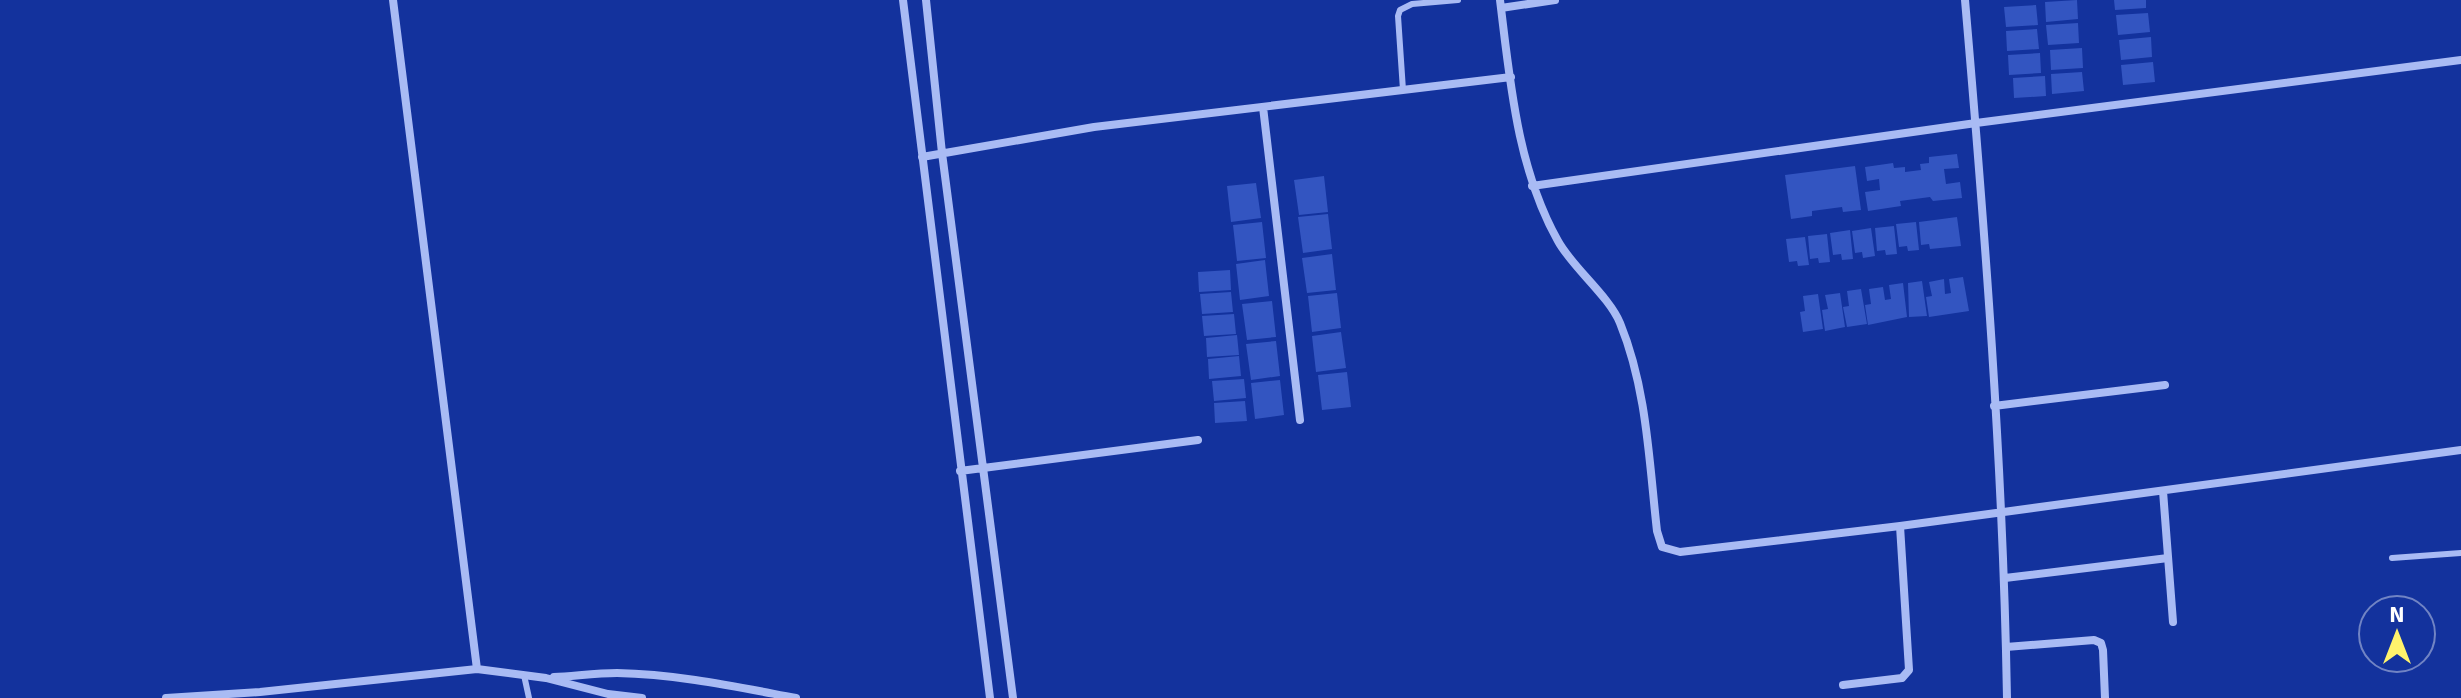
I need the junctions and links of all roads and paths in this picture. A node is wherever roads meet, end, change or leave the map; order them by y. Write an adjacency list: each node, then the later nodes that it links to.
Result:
1 (393, 0): 32 (street)
2 (903, 0): 14 (street)
3 (926, 0): 13 (street)
4 (1458, 0): 10 (lane)
5 (1555, 0): 7 (street)
6 (1965, 0): 12 (street)
7 (1500, 4): 9 (street)
8 (2461, 60): 12 (street)
9 (1511, 77): 10 (street); 15 (street)
10 (1403, 90): 11 (street)
11 (1263, 107): 13 (street); 18 (street)
12 (1976, 123): 15 (street); 17 (street)
13 (942, 153): 14 (street); 21 (street)
14 (922, 157): 22 (street)
15 (1532, 186): 25 (street)
16 (2165, 385): 17 (street)
17 (1994, 406): 24 (street)
18 (1300, 420)
19 (1198, 440): 21 (street)
20 (2461, 450): 23 (street)
21 (983, 469): 22 (street); 41 (street)
22 (960, 471): 40 (street)
23 (2163, 491): 24 (street); 27 (street)
24 (2001, 512): 25 (street); 29 (street)
25 (1900, 526): 35 (street)
26 (2461, 553): 28 (lane)
27 (2168, 558): 29 (street); 30 (street)
28 (2392, 558)
29 (2005, 578): 31 (street)
30 (2173, 622)
31 (2006, 647): 42 (street); 43 (street)
32 (477, 669): 33 (street); 36 (street)
33 (524, 675): 34 (street); 37 (lane)
34 (546, 678): 38 (street); 39 (street)
35 (1843, 685)
36 (166, 698)
37 (529, 698)
38 (642, 698)
39 (796, 698)
40 (990, 698)
41 (1013, 698)
42 (2007, 698)
43 (2105, 698)

